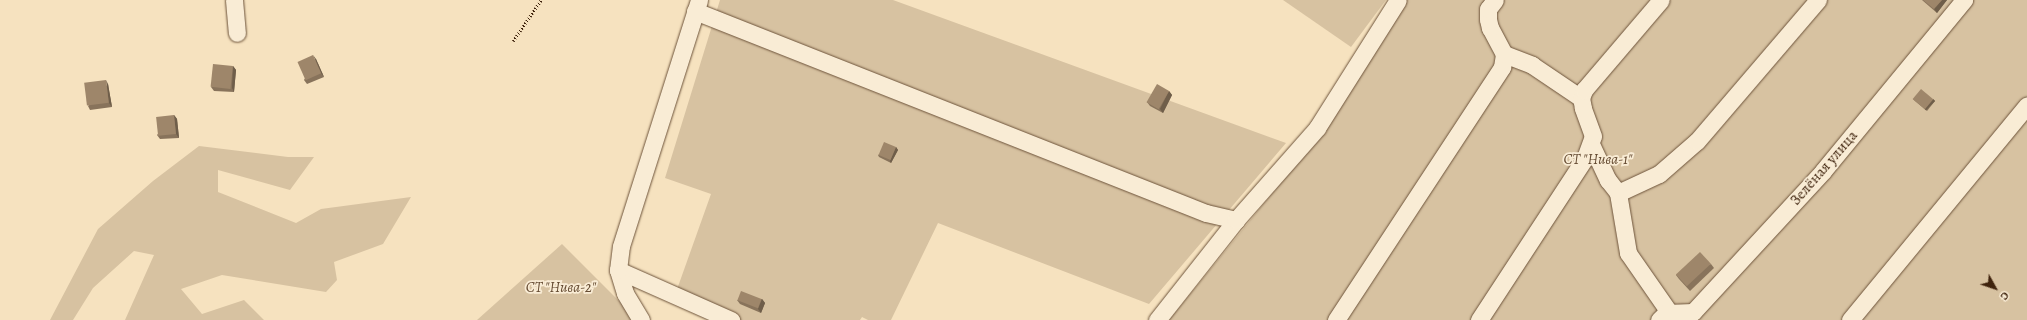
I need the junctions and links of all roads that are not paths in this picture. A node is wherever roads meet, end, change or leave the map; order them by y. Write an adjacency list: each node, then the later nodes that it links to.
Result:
1 (234, 0): 8 (street)
2 (1398, 0): 14 (street)
3 (1495, 0): 9 (street)
4 (1661, 0): 10 (street)
5 (1818, 0): 13 (street)
6 (1964, 0): 17 (street, Зелёная улица)
7 (697, 5): 14 (street); 15 (street)
8 (237, 33)
9 (1504, 54): 10 (street); 21 (street)
10 (1581, 98): 12 (street)
11 (2027, 105): 23 (street)
12 (1591, 144): 13 (street); 22 (street)
13 (1618, 193): 16 (street)
14 (1236, 220): 20 (street)
15 (618, 270): 18 (street); 19 (street)
16 (1664, 316): 17 (street, Зелёная улица)
17 (1693, 316)
18 (641, 320)
19 (731, 320)
20 (1157, 320)
21 (1336, 320)
22 (1479, 320)
23 (1850, 320)

